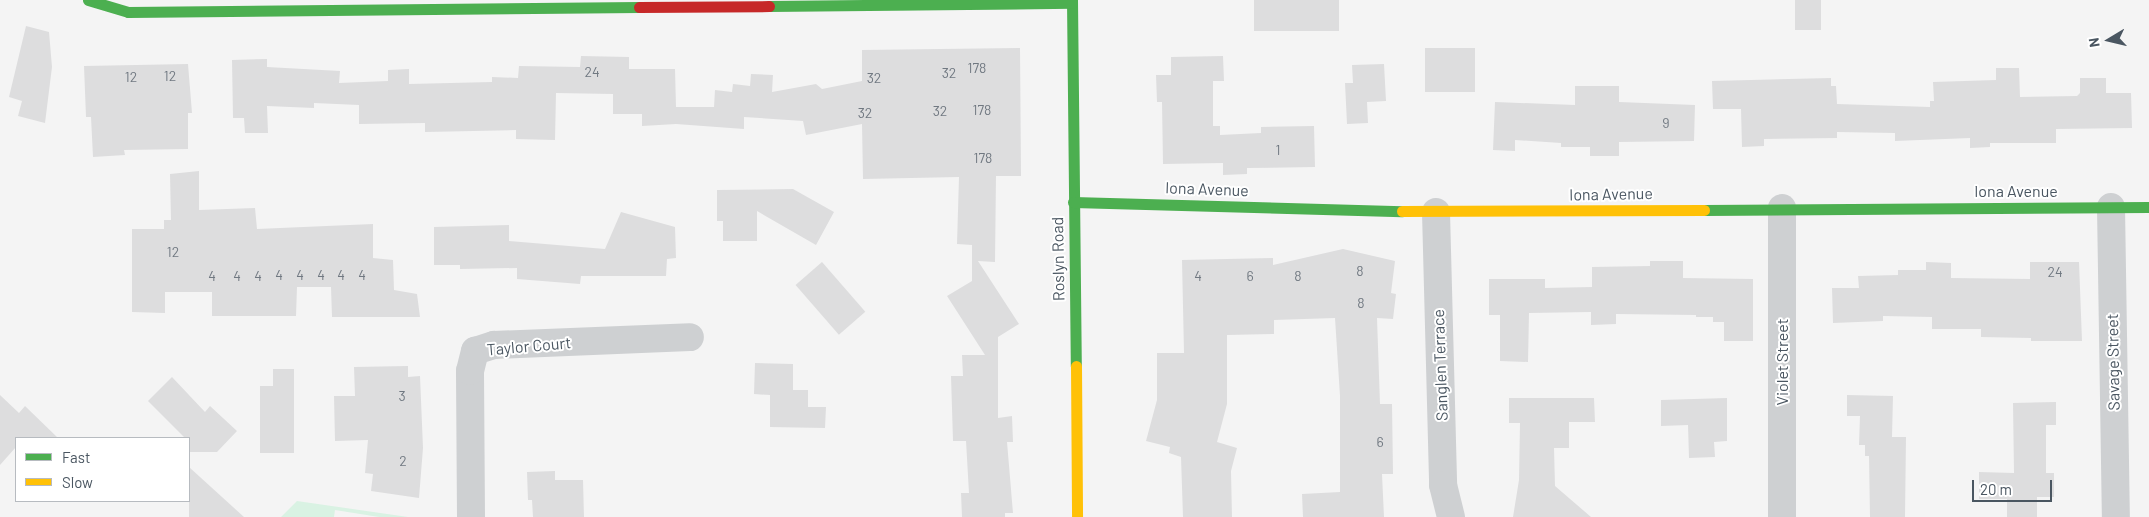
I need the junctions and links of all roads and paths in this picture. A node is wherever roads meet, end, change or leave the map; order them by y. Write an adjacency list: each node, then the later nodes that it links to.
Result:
1 (88, 0): 2 (street)
2 (1072, 2): 3 (street, Roslyn Road)
3 (1073, 202): 7 (street, Iona Avenue); 10 (street, Roslyn Road)
4 (2111, 207): 5 (street, Iona Avenue); 6 (street, Iona Avenue); 13 (street, Savage Street)
5 (2149, 207)
6 (1782, 208): 7 (street, Iona Avenue); 12 (street, Violet Street)
7 (1436, 212): 11 (street, Sanglen Terrace)
8 (690, 337): 9 (street, Taylor Court)
9 (471, 517)
10 (1077, 517)
11 (1451, 517)
12 (1782, 517)
13 (2116, 517)

